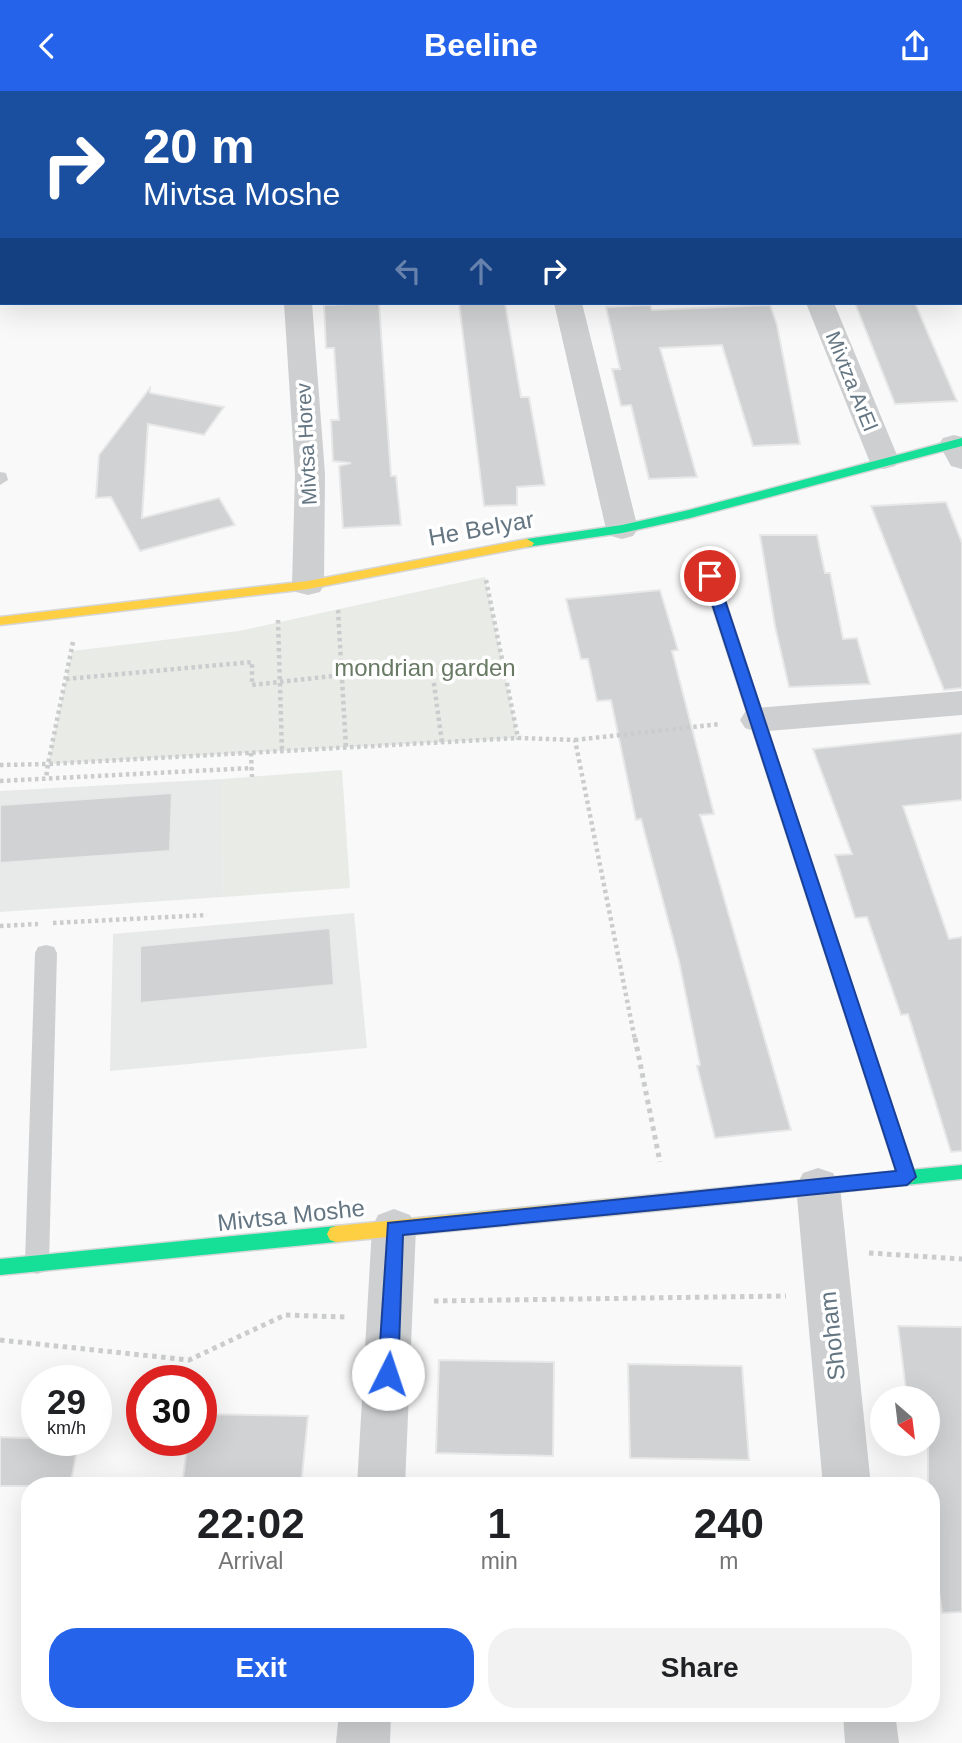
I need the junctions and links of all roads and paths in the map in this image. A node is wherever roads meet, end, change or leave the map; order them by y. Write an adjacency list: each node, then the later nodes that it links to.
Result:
1 (298, 305): 9 (street, Mivtsa Horev)
2 (568, 305): 6 (street)
3 (821, 305): 5 (street, Mivtza ArEl)
4 (959, 448): 5 (street, He BeIyar)
5 (884, 460): 6 (street, He BeIyar)
6 (622, 529): 7 (street, He BeIyar)
7 (484, 549): 9 (street, He BeIyar); 13 (path)
8 (702, 552): 19 (street)
9 (321, 582): 10 (street, He BeIyar); 15 (path)
10 (277, 589): 11 (street, He BeIyar); 17 (path)
11 (79, 614): 12 (street, He BeIyar); 16 (path)
12 (0, 621)
13 (503, 666): 14 (path); 20 (path)
14 (432, 669): 15 (path); 22 (path)
15 (342, 675): 17 (path); 23 (path)
16 (66, 679): 17 (path); 26 (path)
17 (280, 681): 24 (path)
18 (962, 703): 19 (street)
19 (757, 720): 21 (path); 36 (street)
20 (518, 738): 21 (path); 22 (path)
21 (575, 740): 38 (path)
22 (442, 743): 23 (path)
23 (346, 748): 24 (path)
24 (282, 752): 25 (path)
25 (251, 753): 26 (path); 28 (path)
26 (48, 764): 27 (path); 30 (path)
27 (0, 765)
28 (252, 768): 29 (path); 30 (path)
29 (252, 777)
30 (46, 779): 31 (path)
31 (0, 782)
32 (207, 915): 33 (path)
33 (0, 926)
34 (46, 953): 42 (lane)
35 (962, 1172): 36 (street, Mivtsa Moshe)
36 (907, 1177): 37 (street, Mivtsa Moshe)
37 (818, 1186): 38 (street, Mivtsa Moshe); 40 (street, Shoham)
38 (668, 1201): 39 (street, Mivtsa Moshe)
39 (394, 1228): 42 (street, Mivtsa Moshe); 45 (street)
40 (824, 1250): 41 (path); 44 (street, Shoham)
41 (962, 1259)
42 (37, 1263): 43 (street, Mivtsa Moshe)
43 (0, 1267)
44 (828, 1296): 45 (path); 48 (street, Shoham)
45 (392, 1310): 46 (path); 47 (street)
46 (0, 1340)
47 (382, 1477)
48 (846, 1477)
49 (364, 1722): 51 (street)
50 (870, 1722): 52 (street)
51 (363, 1743)
52 (872, 1743)

